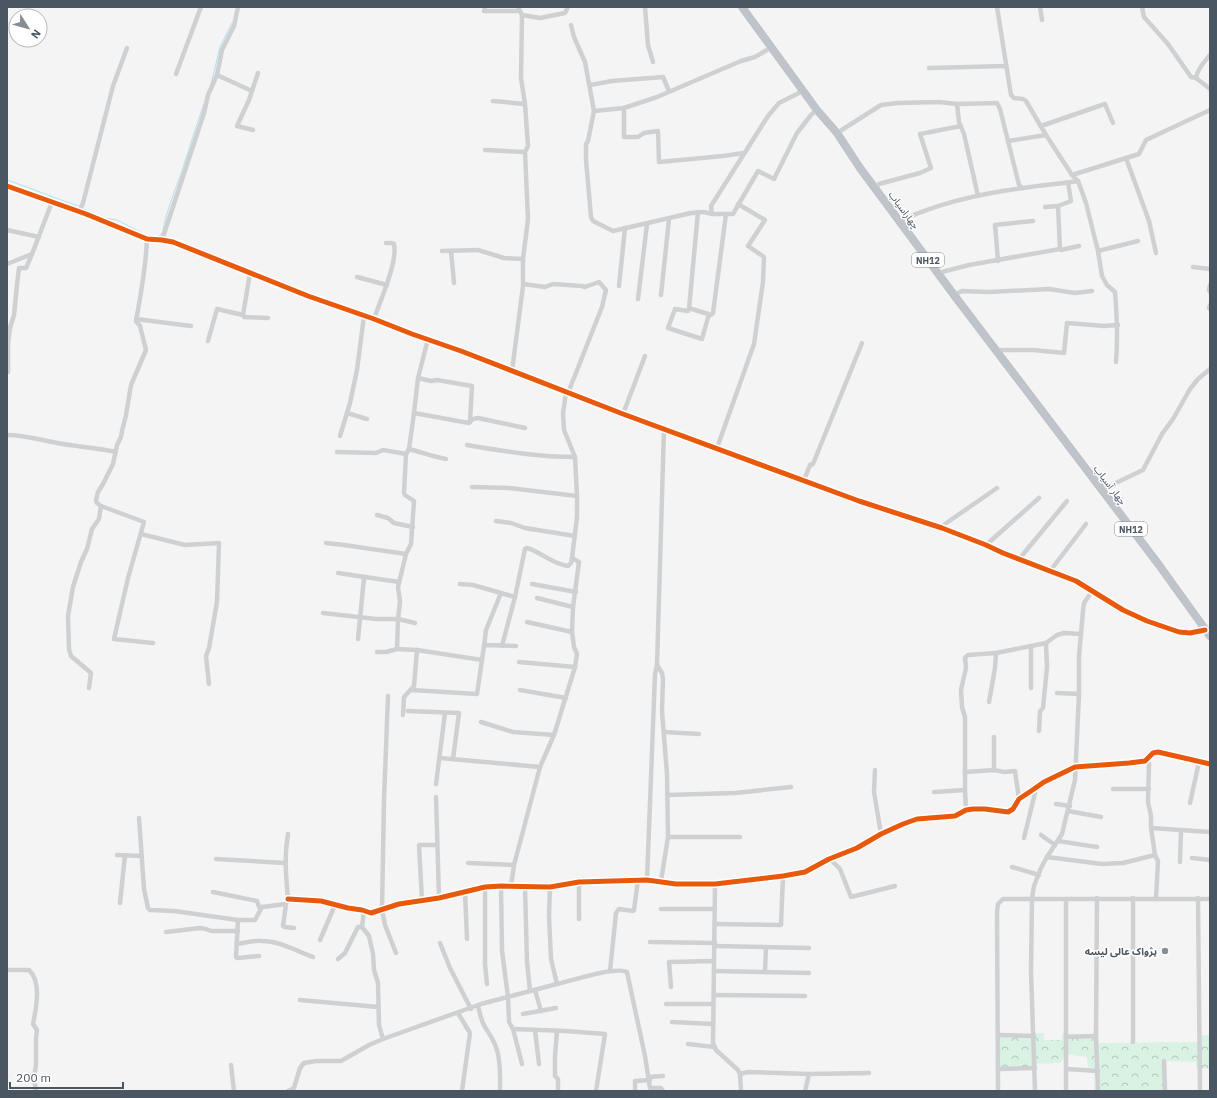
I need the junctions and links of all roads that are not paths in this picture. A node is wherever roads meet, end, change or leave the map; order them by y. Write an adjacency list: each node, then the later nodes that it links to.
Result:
1 (201, 7): 20 (street)
2 (238, 7): 21 (street)
3 (485, 7): 10 (street)
4 (568, 7): 10 (street)
5 (645, 7): 16 (street)
6 (742, 7): 13 (highway, چهاراسیاب / NH12)
7 (997, 7): 17 (street)
8 (1040, 7): 11 (street)
9 (1142, 7): 22 (street)
10 (520, 11): 29 (street)
11 (1042, 20)
12 (571, 25): 23 (street)
13 (772, 47): 25 (highway, چهاراسیاب / NH12); 27 (street)
14 (127, 48): 57 (street)
15 (1210, 54): 22 (street)
16 (653, 62)
17 (1006, 66): 18 (street); 37 (street)
18 (929, 68)
19 (258, 73): 26 (street)
20 (176, 74)
21 (217, 76): 26 (street); 69 (street)
22 (1196, 78): 24 (street)
23 (590, 85): 27 (street); 34 (street)
24 (1210, 89)
25 (803, 90): 32 (highway, چهاراسیاب / NH12); 44 (street)
26 (252, 91): 38 (street)
27 (669, 91): 31 (street)
28 (493, 101): 29 (street)
29 (525, 104): 43 (street)
30 (957, 104): 36 (street); 39 (street); 41 (street)
31 (624, 108): 34 (street); 44 (street)
32 (818, 110): 39 (highway, چهاراسیاب / NH12); 54 (street)
33 (1210, 110): 45 (street)
34 (594, 111): 65 (street)
35 (1113, 123): 37 (street)
36 (961, 126): 50 (street); 52 (street)
37 (1041, 126): 40 (street)
38 (253, 130)
39 (837, 133): 50 (highway, چهاراسیاب / NH12)
40 (1046, 135): 41 (street); 46 (street)
41 (1008, 141): 51 (street)
42 (485, 150): 43 (street)
43 (525, 152): 79 (street)
44 (744, 153): 59 (street)
45 (1126, 158): 46 (street); 77 (street)
46 (1072, 175): 47 (street)
47 (1078, 182): 48 (street); 76 (street)
48 (1068, 183): 51 (street); 55 (street)
49 (7, 186): 53 (street)
50 (876, 188): 63 (highway, چهاراسیاب / NH12)
51 (1022, 188): 52 (street)
52 (978, 196): 63 (street)
53 (52, 202): 57 (street); 67 (street)
54 (738, 204): 60 (street); 130 (street)
55 (1058, 206): 56 (street); 73 (street)
56 (1045, 208)
57 (79, 212): 68 (street)
58 (698, 212): 59 (street); 61 (street); 98 (street)
59 (712, 214): 60 (street)
60 (726, 214): 100 (street)
61 (668, 219): 64 (street); 94 (street)
62 (1033, 221): 80 (street)
63 (902, 223): 85 (highway, چهاراسیاب / NH12)
64 (647, 224): 65 (street); 96 (street)
65 (625, 228): 91 (street)
66 (7, 230): 67 (street)
67 (39, 238): 78 (street)
68 (147, 239): 69 (street); 103 (street)
69 (162, 240): 84 (street)
70 (1138, 241): 76 (street)
71 (386, 243): 89 (street)
72 (1079, 246): 73 (street)
73 (1060, 250): 80 (street)
74 (442, 251): 75 (street)
75 (451, 251): 79 (street); 87 (street)
76 (1098, 251): 106 (street)
77 (1156, 253)
78 (32, 254): 81 (street); 116 (street)
79 (524, 259): 88 (street)
80 (998, 261): 85 (street)
81 (7, 264)
82 (1193, 267): 83 (street)
83 (1210, 269)
84 (250, 273): 101 (street); 102 (street)
85 (938, 273): 95 (highway, چهاراسیاب / NH12)
86 (357, 277): 89 (street)
87 (454, 283)
88 (523, 284): 115 (street); 118 (street)
89 (387, 285): 105 (street)
90 (1210, 285): 93 (street)
91 (619, 286)
92 (1092, 291): 95 (street)
93 (1210, 292)
94 (661, 295)
95 (954, 295): 111 (highway, چهاراسیاب / NH12)
96 (638, 299)
97 (1210, 306): 99 (street)
98 (689, 309): 100 (street); 100 (street)
99 (1210, 309)
100 (709, 314)
101 (243, 315): 104 (street); 109 (street)
102 (364, 316): 105 (street); 119 (street)
103 (136, 318): 107 (street); 132 (street)
104 (268, 318)
105 (374, 319): 108 (street)
106 (1118, 325): 111 (street); 113 (street)
107 (191, 326)
108 (428, 340): 115 (street); 117 (street)
109 (208, 341)
110 (862, 343): 137 (street)
111 (996, 352): 124 (highway, چهاراسیاب / NH12)
112 (645, 356): 121 (street)
113 (1116, 362)
114 (1210, 369): 140 (street)
115 (512, 371): 118 (street)
116 (8, 372)
117 (418, 378): 120 (street); 123 (street)
118 (567, 393): 121 (street); 135 (street)
119 (347, 413): 122 (street); 128 (street)
120 (414, 414): 123 (street); 131 (street)
121 (623, 414): 126 (street)
122 (367, 419)
123 (470, 422): 125 (street)
124 (1051, 423): 140 (highway, چهار آسیاب / NH12)
125 (525, 428)
126 (664, 429): 130 (street); 191 (street)
127 (7, 435): 132 (street)
128 (340, 436)
129 (467, 445): 135 (street)
130 (717, 448): 137 (street)
131 (409, 449): 134 (street); 136 (street)
132 (116, 452): 144 (street)
133 (337, 452): 134 (street)
134 (406, 454): 148 (street)
135 (575, 458): 141 (street)
136 (446, 459)
137 (804, 480): 149 (street)
138 (472, 486): 141 (street)
139 (996, 488): 149 (street)
140 (1101, 490): 174 (highway, چهار آسیاب / NH12)
141 (577, 496): 151 (street)
142 (1038, 498): 153 (street)
143 (1068, 501): 156 (street)
144 (101, 506): 150 (street); 194 (street)
145 (377, 515): 148 (street)
146 (496, 521): 151 (street)
147 (1086, 524): 157 (street)
148 (413, 527): 154 (street)
149 (942, 528): 153 (street)
150 (141, 534): 179 (street); 193 (street)
151 (575, 536): 155 (street)
152 (326, 543): 154 (street)
153 (986, 545): 156 (street)
154 (406, 554): 160 (street)
155 (572, 558): 164 (street); 166 (street)
156 (1020, 558): 157 (street)
157 (1050, 571): 163 (street)
158 (338, 574): 159 (street)
159 (364, 578): 160 (street); 170 (street)
160 (399, 582): 171 (street)
161 (460, 584): 165 (street)
162 (532, 584): 164 (street)
163 (1092, 590): 174 (street); 176 (street)
164 (576, 592): 168 (street)
165 (501, 593): 166 (street); 181 (street)
166 (515, 597): 182 (street)
167 (537, 598): 168 (street)
168 (573, 606): 175 (street)
169 (323, 613): 170 (street)
170 (360, 616): 171 (street); 178 (street)
171 (398, 619): 173 (street); 185 (street)
172 (528, 622): 175 (street)
173 (415, 623)
174 (1205, 630): 177 (highway, چهار آسیاب / NH12)
175 (572, 632): 192 (street)
176 (1081, 634): 180 (street); 199 (street)
177 (1210, 636)
178 (358, 639)
179 (153, 643)
180 (1046, 643): 184 (street); 207 (street)
181 (484, 646): 182 (street); 189 (street)
182 (502, 646): 183 (street)
183 (516, 646)
184 (1031, 646): 188 (street); 195 (street)
185 (397, 649): 186 (street); 187 (street)
186 (417, 650): 189 (street); 196 (street)
187 (377, 652)
188 (996, 653): 202 (street); 221 (street)
189 (482, 660): 196 (street)
190 (519, 662): 192 (street)
191 (657, 665): 208 (street); 267 (street)
192 (575, 667): 201 (street)
193 (209, 684)
194 (89, 688)
195 (1031, 688)
196 (412, 690): 205 (street)
197 (520, 690): 201 (street)
198 (1057, 693): 199 (street)
199 (1079, 694): 218 (street)
200 (388, 696): 295 (street)
201 (566, 698): 210 (street)
202 (989, 702)
203 (408, 711): 204 (street)
204 (445, 713): 212 (street); 213 (street)
205 (403, 715)
206 (481, 722): 210 (street)
207 (1039, 731)
208 (664, 732): 209 (street); 229 (street)
209 (699, 734)
210 (554, 735): 217 (street)
211 (994, 737): 220 (street)
212 (440, 758): 213 (street); 222 (street)
213 (453, 759): 217 (street)
214 (1147, 760): 215 (street); 218 (street); 225 (street)
215 (1199, 762): 216 (street); 232 (street)
216 (1210, 764)
217 (540, 767): 262 (street)
218 (1075, 767): 224 (street); 234 (street)
219 (874, 770): 242 (street)
220 (994, 770): 221 (street); 231 (street)
221 (965, 772): 226 (street)
222 (436, 784)
223 (791, 787): 229 (street)
224 (1034, 788): 231 (street); 246 (street)
225 (1149, 789): 227 (street); 238 (street)
226 (965, 790): 228 (street); 235 (street)
227 (1113, 790)
228 (934, 792)
229 (667, 795): 245 (street)
230 (436, 797): 248 (street)
231 (1019, 799): 235 (street)
232 (1190, 803)
233 (1056, 804): 234 (street)
234 (1069, 809): 236 (street); 247 (street)
235 (966, 810): 242 (street)
236 (1101, 817)
237 (139, 818): 253 (street)
238 (1151, 828): 239 (street); 252 (street)
239 (1181, 830): 240 (street); 259 (street)
240 (1210, 832)
241 (288, 834): 260 (street)
242 (881, 834): 256 (street)
243 (1041, 835): 247 (street)
244 (740, 836): 245 (street)
245 (668, 837): 268 (street)
246 (1024, 838)
247 (1056, 843): 249 (street); 254 (street)
248 (437, 845): 279 (street); 287 (street)
249 (1097, 847)
250 (117, 855): 251 (street)
251 (125, 855): 253 (street); 289 (street)
252 (1155, 855): 254 (street); 285 (street)
253 (142, 856): 297 (street)
254 (1047, 857): 264 (street)
255 (216, 858): 260 (street)
256 (830, 858): 265 (street); 273 (street)
257 (1192, 858): 258 (street)
258 (1210, 860)
259 (1180, 862)
260 (285, 863): 288 (street)
261 (468, 863): 262 (street)
262 (514, 865): 272 (street)
263 (1012, 867): 264 (street)
264 (1039, 875): 280 (street)
265 (783, 876): 270 (street); 298 (street)
266 (638, 880): 267 (street); 269 (street); 317 (street)
267 (647, 880): 268 (street)
268 (661, 881): 270 (street)
269 (579, 882): 276 (street); 296 (street)
270 (715, 884): 293 (street)
271 (501, 886): 272 (street); 274 (street); 327 (street)
272 (511, 886): 275 (street)
273 (895, 886)
274 (485, 887): 278 (street); 321 (street)
275 (526, 887): 276 (street); 324 (street)
276 (550, 887): 322 (street)
277 (213, 892): 291 (street)
278 (465, 892): 279 (street); 303 (street)
279 (439, 898): 287 (street)
280 (1032, 898): 284 (street); 343 (street); 344 (street)
281 (1097, 898): 282 (street); 284 (street); 345 (street)
282 (1134, 898): 285 (street); 348 (street)
283 (1198, 898): 285 (street); 286 (street); 380 (street)
284 (1066, 899): 346 (street)
285 (1156, 899)
286 (1210, 899)
287 (422, 901): 295 (street)
288 (287, 902): 290 (street); 291 (street); 300 (street)
289 (120, 903)
290 (335, 905): 294 (street); 304 (street)
291 (262, 907): 297 (street)
292 (661, 909): 293 (street)
293 (715, 909): 298 (street)
294 (364, 910): 295 (street); 299 (street)
295 (382, 910): 311 (street)
296 (579, 919)
297 (238, 920): 301 (street)
298 (715, 924): 308 (street)
299 (362, 927): 314 (street); 332 (street)
300 (294, 928)
301 (238, 931): 302 (street); 307 (street)
302 (166, 932)
303 (467, 939)
304 (320, 940)
305 (440, 942): 334 (street)
306 (650, 942): 308 (street)
307 (237, 944): 312 (street); 313 (street)
308 (714, 945): 309 (street); 315 (street)
309 (766, 947): 310 (street); 319 (street)
310 (809, 948)
311 (396, 953)
312 (259, 956)
313 (313, 957)
314 (338, 959)
315 (714, 961): 318 (street); 323 (street)
316 (7, 970): 364 (street)
317 (610, 971): 322 (street); 363 (street)
318 (714, 971): 319 (street); 325 (street)
319 (765, 972): 320 (street)
320 (809, 973)
321 (487, 984)
322 (557, 984): 324 (street)
323 (671, 987)
324 (532, 990): 327 (street); 335 (street)
325 (714, 995): 326 (street); 330 (street)
326 (805, 996)
327 (508, 997): 331 (street); 340 (street)
328 (300, 1000): 332 (street)
329 (666, 1004): 330 (street)
330 (713, 1004): 339 (street)
331 (478, 1006): 334 (street); 368 (street)
332 (378, 1007): 347 (street)
333 (556, 1008): 335 (street)
334 (471, 1009): 336 (street)
335 (541, 1011): 337 (street)
336 (458, 1013): 347 (street); 367 (street)
337 (523, 1014)
338 (672, 1022): 339 (street)
339 (713, 1024): 350 (street)
340 (513, 1029): 341 (street); 352 (street)
341 (535, 1030): 342 (street); 353 (street)
342 (557, 1031): 369 (street); 370 (street)
343 (999, 1036): 344 (street); 356 (street)
344 (1034, 1036): 355 (street)
345 (1096, 1036): 346 (street); 358 (street)
346 (1066, 1037): 357 (street)
347 (383, 1039): 366 (street)
348 (1133, 1042)
349 (688, 1044): 350 (street)
350 (714, 1047): 360 (street)
351 (1164, 1061): 379 (street)
352 (522, 1064)
353 (539, 1064)
354 (231, 1065): 365 (street)
355 (1035, 1068): 356 (street); 376 (street)
356 (998, 1069): 375 (street)
357 (1066, 1069): 358 (street); 377 (street)
358 (1098, 1071): 378 (street)
359 (869, 1073): 361 (street)
360 (740, 1074): 361 (street); 373 (street)
361 (809, 1074): 374 (street)
362 (663, 1076): 363 (street)
363 (650, 1079): 371 (street); 372 (street)
364 (36, 1091)
365 (234, 1091)
366 (288, 1091)
367 (463, 1091)
368 (500, 1091)
369 (558, 1091)
370 (596, 1091)
371 (635, 1091)
372 (663, 1091)
373 (741, 1091)
374 (805, 1091)
375 (998, 1091)
376 (1035, 1091)
377 (1066, 1091)
378 (1098, 1091)
379 (1165, 1091)
380 (1200, 1091)

